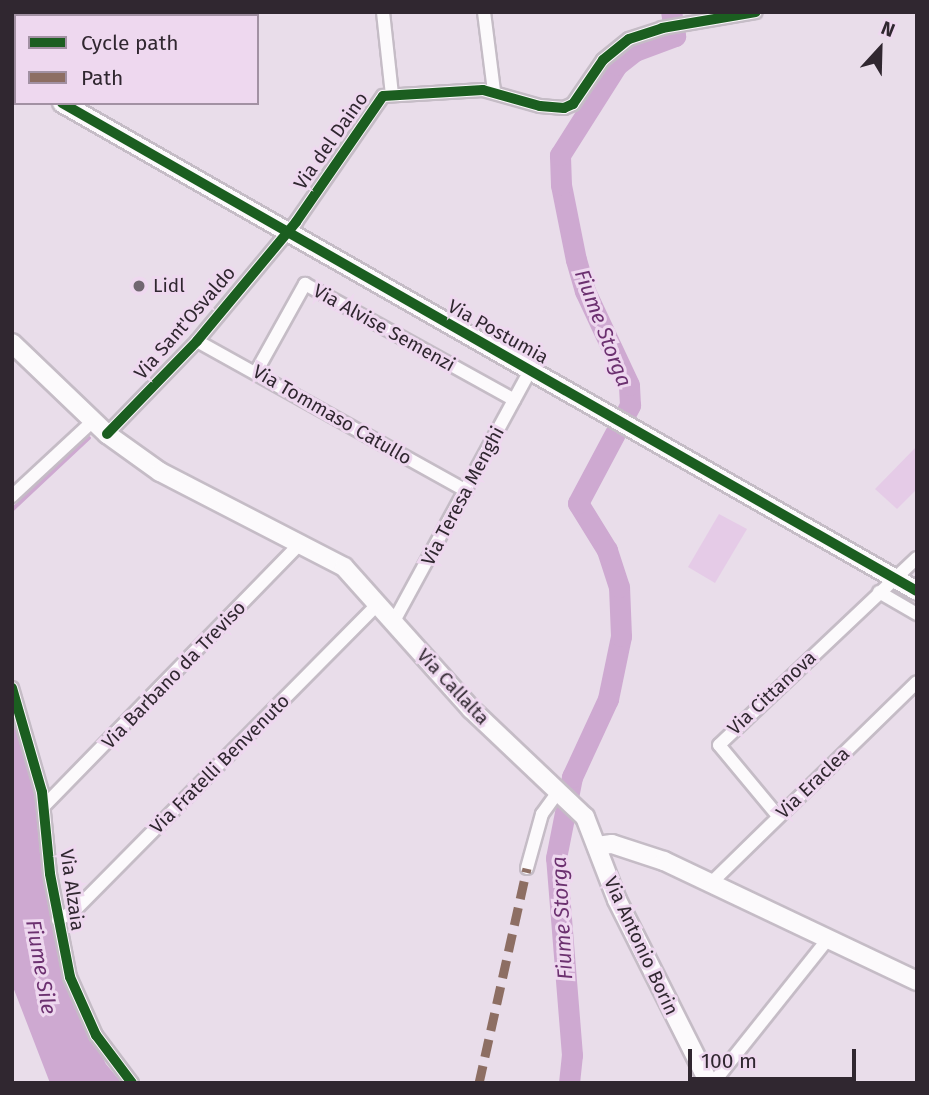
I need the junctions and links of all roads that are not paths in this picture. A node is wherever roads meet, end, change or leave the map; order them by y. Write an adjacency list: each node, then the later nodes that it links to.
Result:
1 (383, 12): 5 (street, Via del Daino)
2 (484, 12): 4 (street)
3 (757, 12): 4 (street, Via del Daino)
4 (494, 91): 5 (street, Via del Daino)
5 (382, 100): 7 (street, Via del Daino)
6 (66, 105): 7 (street, Via Postumia)
7 (286, 231): 8 (street, Via Sant'Osvaldo); 10 (street, Via Postumia)
8 (197, 341): 11 (street, Via Tommaso Catullo); 14 (street, Via Sant'Osvaldo)
9 (12, 343): 13 (street, Via Callalta)
10 (530, 370): 12 (street, Via Teresa Menghi); 19 (street, Via Postumia)
11 (256, 372): 12 (street, Via Alvise Semenzi); 15 (street, Via Tommaso Catullo)
12 (514, 400): 15 (street, Via Teresa Menghi)
13 (93, 421): 14 (street, Via Callalta); 16 (street)
14 (107, 434): 17 (street, Via Callalta)
15 (466, 491): 24 (street, Via Teresa Menghi)
16 (12, 496)
17 (302, 543): 22 (street, Via Callalta); 28 (street, Via Barbano da Treviso)
18 (917, 558): 19 (street)
19 (895, 578): 20 (street, Via Postumia); 21 (street, Via Cittanova)
20 (917, 591)
21 (879, 592): 23 (street); 29 (street, Via Cittanova)
22 (379, 603): 24 (street, Via Callalta); 33 (street, Via Fratelli Benvenuto)
23 (917, 614)
24 (394, 621): 27 (street, Via Callalta)
25 (917, 682): 29 (street, Via Eraclea)
26 (12, 688): 28 (street, Via Alzaia)
27 (560, 792): 30 (street, Via Callalta); 31 (street)
28 (45, 805): 33 (street, Via Alzaia)
29 (778, 816): 32 (street, Via Eraclea)
30 (597, 846): 32 (street); 37 (street, Via Antonio Borin)
31 (527, 868)
32 (710, 884): 34 (street)
33 (58, 920): 36 (street, Via Alzaia)
34 (827, 940): 35 (street); 37 (street)
35 (917, 981)
36 (132, 1083)
37 (711, 1083)

